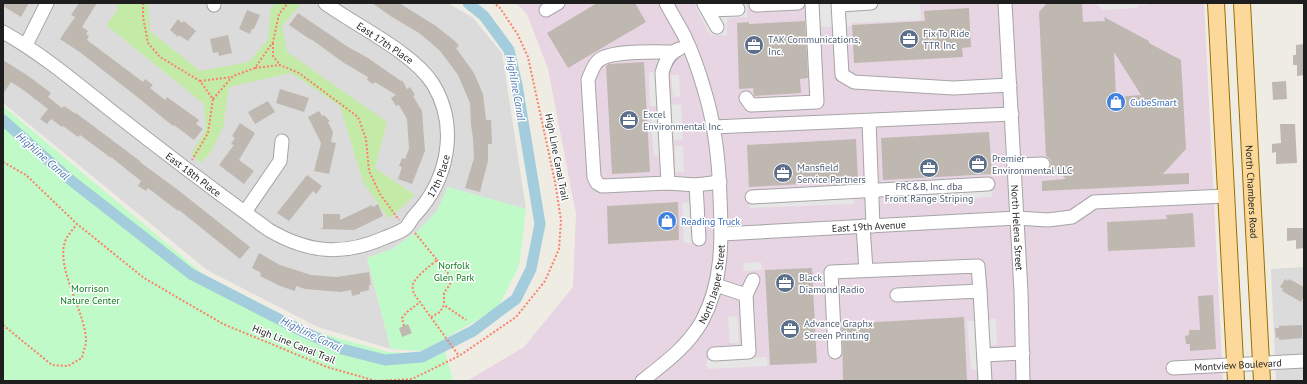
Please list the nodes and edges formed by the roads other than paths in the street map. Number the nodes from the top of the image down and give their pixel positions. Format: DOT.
graph roads {
  1 [pos="47,3"];
  2 [pos="325,3"];
  3 [pos="558,3"];
  4 [pos="666,3"];
  5 [pos="798,3"];
  6 [pos="812,3"];
  7 [pos="871,3"];
  8 [pos="1005,3"];
  9 [pos="1216,3"];
  10 [pos="1242,3"];
  11 [pos="838,4"];
  12 [pos="756,5"];
  13 [pos="706,7"];
  14 [pos="738,9"];
  15 [pos="546,10"];
  16 [pos="717,27"];
  17 [pos="3,32"];
  18 [pos="26,45"];
  19 [pos="688,46"];
  20 [pos="673,52"];
  21 [pos="1010,85"];
  22 [pos="746,98"];
  23 [pos="445,114"];
  24 [pos="1012,114"];
  25 [pos="869,121"];
  26 [pos="713,127"];
  27 [pos="282,142"];
  28 [pos="1043,164"];
  29 [pos="1014,165"];
  30 [pos="720,182"];
  31 [pos="668,183"];
  32 [pos="988,184"];
  33 [pos="696,185"];
  34 [pos="872,190"];
  35 [pos="1226,196"];
  36 [pos="752,197"];
  37 [pos="245,212"];
  38 [pos="1017,218"];
  39 [pos="868,226"];
  40 [pos="405,229"];
  41 [pos="722,234"];
  42 [pos="699,239"];
  43 [pos="866,270"];
  44 [pos="753,280"];
  45 [pos="716,285"];
  46 [pos="980,291"];
  47 [pos="746,295"];
  48 [pos="897,295"];
  49 [pos="835,352"];
  50 [pos="1023,353"];
  51 [pos="714,354"];
  52 [pos="984,355"];
  53 [pos="1304,361"];
  54 [pos="1261,363"];
  55 [pos="1235,364"];
  56 [pos="1173,368"];
  57 [pos="658,376"];
  58 [pos="642,381"];
  59 [pos="985,381"];
  60 [pos="1023,381"];
  61 [pos="1236,381"];
  62 [pos="1262,381"];
  1 -- 18 [label="street"];
  2 -- 23 [label="street, East 17th Place"];
  3 -- 15 [label="street"];
  4 -- 19 [label="street, North Jasper Street"];
  5 -- 12 [label="street"];
  6 -- 22 [label="street"];
  7 -- 11 [label="street"];
  8 -- 21 [label="street, North Helena Street"];
  9 -- 35 [label="main road"];
  10 -- 54 [label="main road, North Chambers Road"];
  11 -- 21 [label="street"];
  13 -- 14 [label="street"];
  13 -- 16 [label="street"];
  17 -- 18 [label="street, East 18th Place"];
  18 -- 37 [label="street, East 18th Place"];
  19 -- 20 [label="street"];
  19 -- 26 [label="street, North Jasper Street"];
  20 -- 31 [label="street"];
  20 -- 31 [label="street"];
  21 -- 24 [label="street, North Helena Street"];
  23 -- 40 [label="street, 17th Place"];
  24 -- 25 [label="street"];
  24 -- 29 [label="street, North Helena Street"];
  25 -- 26 [label="street"];
  25 -- 34 [label="street"];
  26 -- 30 [label="street, North Jasper Street"];
  27 -- 37 [label="street"];
  28 -- 29 [label="street"];
  29 -- 38 [label="street, North Helena Street"];
  30 -- 33 [label="street"];
  30 -- 41 [label="street, North Jasper Street"];
  31 -- 33 [label="street"];
  32 -- 34 [label="street"];
  33 -- 42 [label="street"];
  34 -- 36 [label="street"];
  34 -- 39 [label="street"];
  35 -- 38 [label="street, East 19th Avenue"];
  35 -- 55 [label="main road"];
  37 -- 40 [label="street, East 18th Place"];
  38 -- 39 [label="street, East 19th Avenue"];
  38 -- 50 [label="street, North Helena Street"];
  39 -- 41 [label="street, East 19th Avenue"];
  39 -- 43 [label="street"];
  41 -- 45 [label="street, North Jasper Street"];
  43 -- 46 [label="street"];
  43 -- 49 [label="street"];
  44 -- 47 [label="street"];
  45 -- 47 [label="street"];
  45 -- 57 [label="street, North Jasper Street"];
  46 -- 48 [label="street"];
  46 -- 52 [label="street"];
  47 -- 51 [label="street"];
  50 -- 52 [label="street"];
  50 -- 60 [label="street, North Helena Street"];
  52 -- 59 [label="street"];
  53 -- 54 [label="street, Montview Boulevard"];
  54 -- 55 [label="street, Montview Boulevard"];
  54 -- 62 [label="main road, North Chambers Road"];
  55 -- 56 [label="street, Montview Boulevard"];
  55 -- 61 [label="main road"];
  57 -- 58 [label="street, North Jasper Street"];
}
